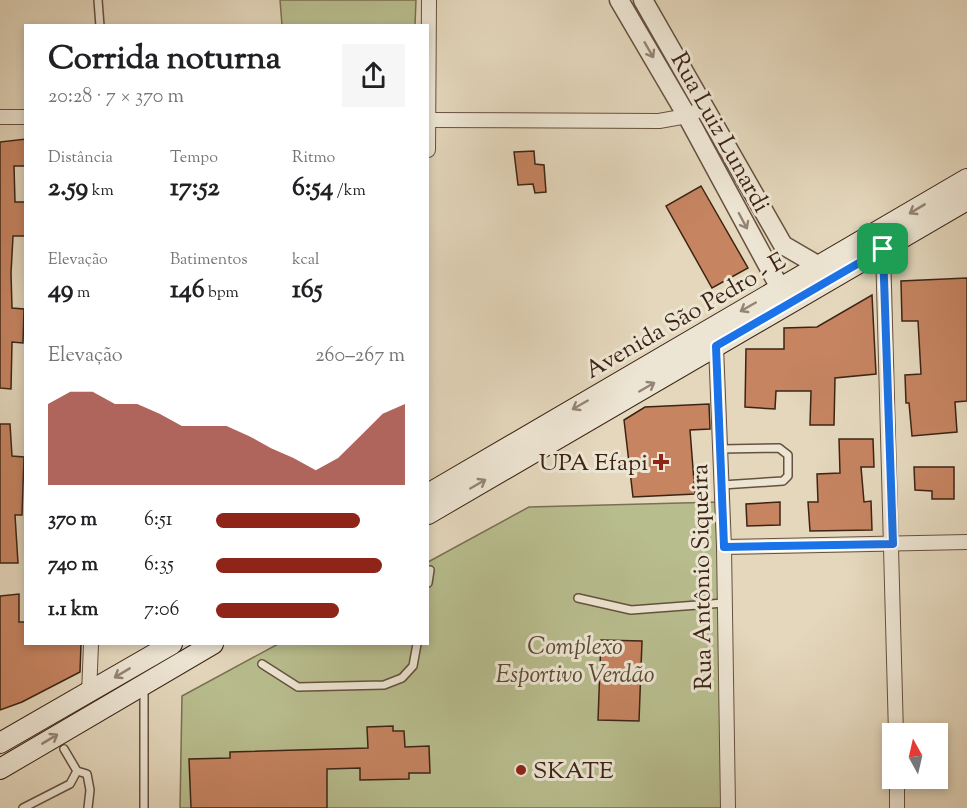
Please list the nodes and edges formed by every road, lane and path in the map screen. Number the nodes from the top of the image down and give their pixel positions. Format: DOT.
graph roads {
  1 [pos="98,0"];
  2 [pos="429,0"];
  3 [pos="619,0"];
  4 [pos="643,0"];
  5 [pos="100,24"];
  6 [pos="429,24"];
  7 [pos="705,107"];
  8 [pos="687,116"];
  9 [pos="0,117"];
  10 [pos="24,117"];
  11 [pos="429,120"];
  12 [pos="967,179"];
  13 [pos="967,200"];
  14 [pos="883,249"];
  15 [pos="819,266"];
  16 [pos="780,288"];
  17 [pos="716,346"];
  18 [pos="720,449"];
  19 [pos="722,485"];
  20 [pos="429,493"];
  21 [pos="429,513"];
  22 [pos="967,542"];
  23 [pos="893,544"];
  24 [pos="724,547"];
  25 [pos="430,570"];
  26 [pos="429,576"];
  27 [pos="578,598"];
  28 [pos="724,603"];
  29 [pos="91,645"];
  30 [pos="170,645"];
  31 [pos="211,645"];
  32 [pos="417,645"];
  33 [pos="262,664"];
  34 [pos="144,685"];
  35 [pos="89,694"];
  36 [pos="896,723"];
  37 [pos="0,743"];
  38 [pos="64,749"];
  39 [pos="0,769"];
  40 [pos="77,771"];
  41 [pos="897,789"];
  42 [pos="23,808"];
  43 [pos="88,808"];
  44 [pos="144,808"];
  45 [pos="728,808"];
  46 [pos="897,808"];
  1 -- 5 [label="lane"];
  2 -- 6 [label="street"];
  3 -- 8 [label="street, Rua Luiz Lunardi, one-way"];
  4 -- 7 [label="street, Rua Luiz Lunardi"];
  7 -- 8 [label="street"];
  7 -- 15 [label="street, Rua Luiz Lunardi"];
  8 -- 11 [label="street"];
  8 -- 16 [label="street, Rua Luiz Lunardi, one-way"];
  9 -- 10 [label="street"];
  12 -- 15 [label="main road, Avenida São Pedro - E, one-way"];
  13 -- 14 [label="main road, Avenida São Pedro - E"];
  14 -- 17 [label="main road, Avenida São Pedro - E"];
  14 -- 23 [label="street"];
  15 -- 16 [label="main road, Avenida São Pedro - E"];
  16 -- 20 [label="main road, Avenida São Pedro - E, one-way"];
  17 -- 18 [label="street, Rua Antônio Siqueira"];
  21 -- 17 [label="main road, Avenida São Pedro - E, one-way"];
  18 -- 19 [label="street, Rua Antônio Siqueira"];
  18 -- 19 [label="lane"];
  19 -- 24 [label="street, Rua Antônio Siqueira"];
  22 -- 23 [label="street"];
  23 -- 24 [label="street"];
  23 -- 36 [label="street"];
  24 -- 28 [label="street, Rua Antônio Siqueira"];
  25 -- 26 [label="lane"];
  27 -- 28 [label="lane"];
  28 -- 45 [label="street, Rua Antônio Siqueira"];
  29 -- 35 [label="street"];
  30 -- 35 [label="main road, one-way"];
  31 -- 34 [label="main road"];
  32 -- 33 [label="lane"];
  39 -- 34 [label="main road, one-way"];
  34 -- 44 [label="lane"];
  35 -- 37 [label="main road"];
  38 -- 40 [label="lane"];
  40 -- 42 [label="lane"];
  40 -- 43 [label="lane"];
  41 -- 46 [label="street"];
}
